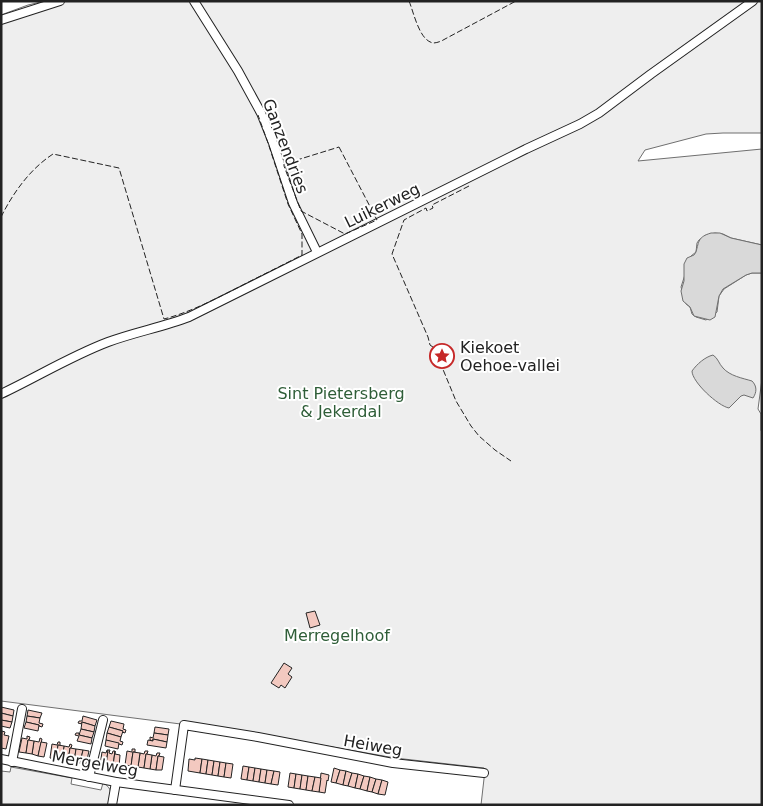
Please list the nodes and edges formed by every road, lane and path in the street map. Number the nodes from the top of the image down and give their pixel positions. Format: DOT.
graph roads {
  1 [pos="60,1"];
  2 [pos="194,1"];
  3 [pos="753,1"];
  4 [pos="1,20"];
  5 [pos="317,252"];
  6 [pos="1,394"];
  7 [pos="22,709"];
  8 [pos="103,720"];
  9 [pos="1,760"];
  10 [pos="12,762"];
  11 [pos="484,773"];
  12 [pos="89,777"];
  13 [pos="116,782"];
  14 [pos="175,790"];
  15 [pos="112,805"];
  16 [pos="289,805"];
  1 -- 4 [label="street"];
  2 -- 5 [label="street, Ganzendries"];
  3 -- 5 [label="street, Luikerweg"];
  5 -- 6 [label="street, Luikerweg"];
  7 -- 10 [label="street"];
  8 -- 12 [label="street"];
  9 -- 10 [label="street, Mergelweg"];
  10 -- 12 [label="street, Mergelweg"];
  11 -- 14 [label="street, Heiweg"];
  12 -- 13 [label="street, Mergelweg"];
  13 -- 14 [label="street, Mergelweg"];
  13 -- 15 [label="street"];
  14 -- 16 [label="street, Mergelweg"];
}
